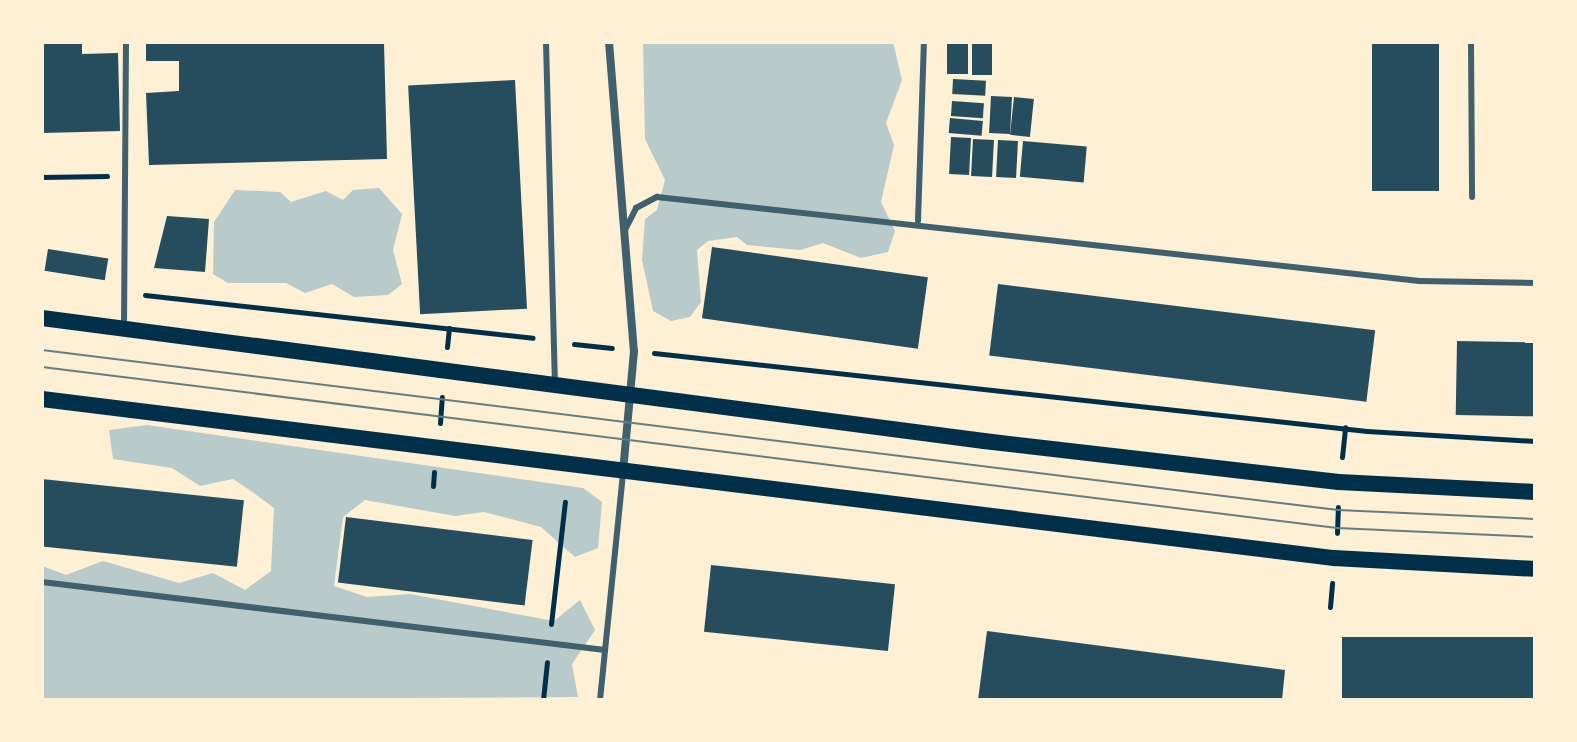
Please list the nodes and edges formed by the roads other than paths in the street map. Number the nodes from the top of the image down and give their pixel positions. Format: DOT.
graph roads {
  1 [pos="126,42"];
  2 [pos="546,42"];
  3 [pos="609,42"];
  4 [pos="924,42"];
  5 [pos="1471,42"];
  6 [pos="1472,197"];
  7 [pos="918,221"];
  8 [pos="624,232"];
  9 [pos="1535,283"];
  10 [pos="42,318"];
  11 [pos="124,329"];
  12 [pos="555,382"];
  13 [pos="632,392"];
  14 [pos="42,399"];
  15 [pos="623,473"];
  16 [pos="1535,492"];
  17 [pos="1535,569"];
  18 [pos="42,582"];
  19 [pos="605,650"];
  20 [pos="600,700"];
  1 -- 11 [label="lane"];
  2 -- 12 [label="lane"];
  3 -- 8 [label="street"];
  4 -- 7 [label="lane"];
  5 -- 6 [label="lane"];
  7 -- 8 [label="lane"];
  7 -- 9 [label="lane"];
  8 -- 13 [label="street"];
  10 -- 11 [label="main road"];
  11 -- 12 [label="main road"];
  12 -- 13 [label="main road"];
  13 -- 15 [label="street"];
  13 -- 16 [label="main road"];
  14 -- 15 [label="main road"];
  15 -- 17 [label="main road"];
  15 -- 19 [label="lane"];
  18 -- 19 [label="lane"];
  19 -- 20 [label="lane"];
}
